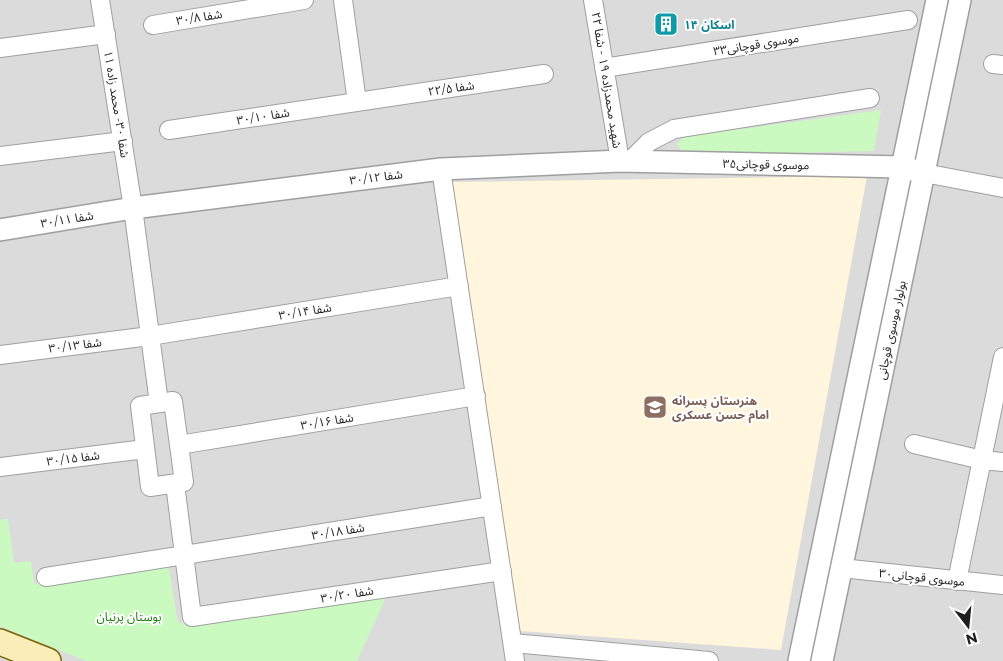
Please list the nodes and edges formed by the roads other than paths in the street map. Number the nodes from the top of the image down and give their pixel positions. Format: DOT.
graph roads {
  1 [pos="100,0"];
  2 [pos="304,0"];
  3 [pos="343,0"];
  4 [pos="594,0"];
  5 [pos="937,0"];
  6 [pos="960,0"];
  7 [pos="908,20"];
  8 [pos="153,25"];
  9 [pos="106,34"];
  10 [pos="0,48"];
  11 [pos="604,68"];
  12 [pos="544,74"];
  13 [pos="870,98"];
  14 [pos="357,102"];
  15 [pos="169,130"];
  16 [pos="123,141"];
  17 [pos="0,156"];
  18 [pos="625,161"];
  19 [pos="902,167"];
  20 [pos="441,169"];
  21 [pos="924,173"];
  22 [pos="1003,188"];
  23 [pos="133,208"];
  24 [pos="0,230"];
  25 [pos="459,286"];
  26 [pos="150,336"];
  27 [pos="0,354"];
  28 [pos="1003,357"];
  29 [pos="476,396"];
  30 [pos="159,403"];
  31 [pos="914,444"];
  32 [pos="179,445"];
  33 [pos="145,449"];
  34 [pos="982,460"];
  35 [pos="1003,462"];
  36 [pos="0,467"];
  37 [pos="175,484"];
  38 [pos="492,506"];
  39 [pos="184,555"];
  40 [pos="841,568"];
  41 [pos="502,571"];
  42 [pos="46,577"];
  43 [pos="957,581"];
  44 [pos="1003,585"];
  45 [pos="0,642"];
  46 [pos="513,643"];
  47 [pos="48,661"];
  48 [pos="515,661"];
  49 [pos="710,661"];
  50 [pos="799,661"];
  51 [pos="822,661"];
  1 -- 9 [label="street, شفا ۳۰- محمد زاده ۱۱"];
  2 -- 8 [label="street, شفا ۳۰/۸"];
  3 -- 14 [label="street"];
  4 -- 11 [label="street, شهید محمدزاده ۱۹ - شفا ۲۲"];
  5 -- 19 [label="street, بولوار موسوی قوچانی"];
  6 -- 21 [label="street, بولوار موسوی قوچانی"];
  7 -- 11 [label="street, موسوی قوچانی۳۳"];
  9 -- 10 [label="street"];
  9 -- 16 [label="street, شفا ۳۰- محمد زاده ۱۱"];
  11 -- 18 [label="street, شهید محمدزاده ۱۹ - شفا ۲۲"];
  12 -- 14 [label="street, شفا ۲۲/۵"];
  13 -- 18 [label="street"];
  14 -- 15 [label="street, شفا ۳۰/۱۰"];
  16 -- 17 [label="street"];
  16 -- 23 [label="street, شفا ۳۰- محمد زاده ۱۱"];
  18 -- 19 [label="street, موسوی قوچانی۳۵"];
  18 -- 20 [label="street, شفا ۳۰/۱۲"];
  19 -- 21 [label="street, موسوی قوچانی۳۵"];
  19 -- 50 [label="street, بولوار موسوی قوچانی"];
  20 -- 23 [label="street, شفا ۳۰/۱۲"];
  20 -- 25 [label="street"];
  21 -- 22 [label="street"];
  21 -- 40 [label="street, بولوار موسوی قوچانی"];
  23 -- 24 [label="street, شفا ۳۰/۱۱"];
  23 -- 26 [label="street, شفا ۳۰- محمد زاده ۱۱"];
  25 -- 26 [label="street, شفا ۳۰/۱۴"];
  25 -- 29 [label="street"];
  26 -- 27 [label="street, شفا ۳۰/۱۳"];
  26 -- 30 [label="street, شفا ۳۰- محمد زاده ۱۱"];
  28 -- 34 [label="street"];
  29 -- 32 [label="street, شفا ۳۰/۱۶"];
  29 -- 38 [label="street"];
  30 -- 32 [label="street"];
  30 -- 33 [label="street"];
  31 -- 34 [label="street"];
  32 -- 37 [label="street"];
  33 -- 36 [label="street, شفا ۳۰/۱۵"];
  33 -- 37 [label="street"];
  34 -- 35 [label="street"];
  34 -- 43 [label="street"];
  37 -- 39 [label="street"];
  38 -- 39 [label="street, شفا ۳۰/۱۸"];
  38 -- 41 [label="street"];
  39 -- 41 [label="street, شفا ۳۰/۲۰"];
  39 -- 42 [label="street, شفا ۳۰/۱۸"];
  40 -- 43 [label="street, موسوی قوچانی۳۰"];
  40 -- 51 [label="street, بولوار موسوی قوچانی"];
  41 -- 46 [label="street"];
  43 -- 44 [label="street, موسوی قوچانی۳۰"];
  45 -- 47 [label="main road"];
  46 -- 48 [label="street"];
  46 -- 49 [label="street"];
}
